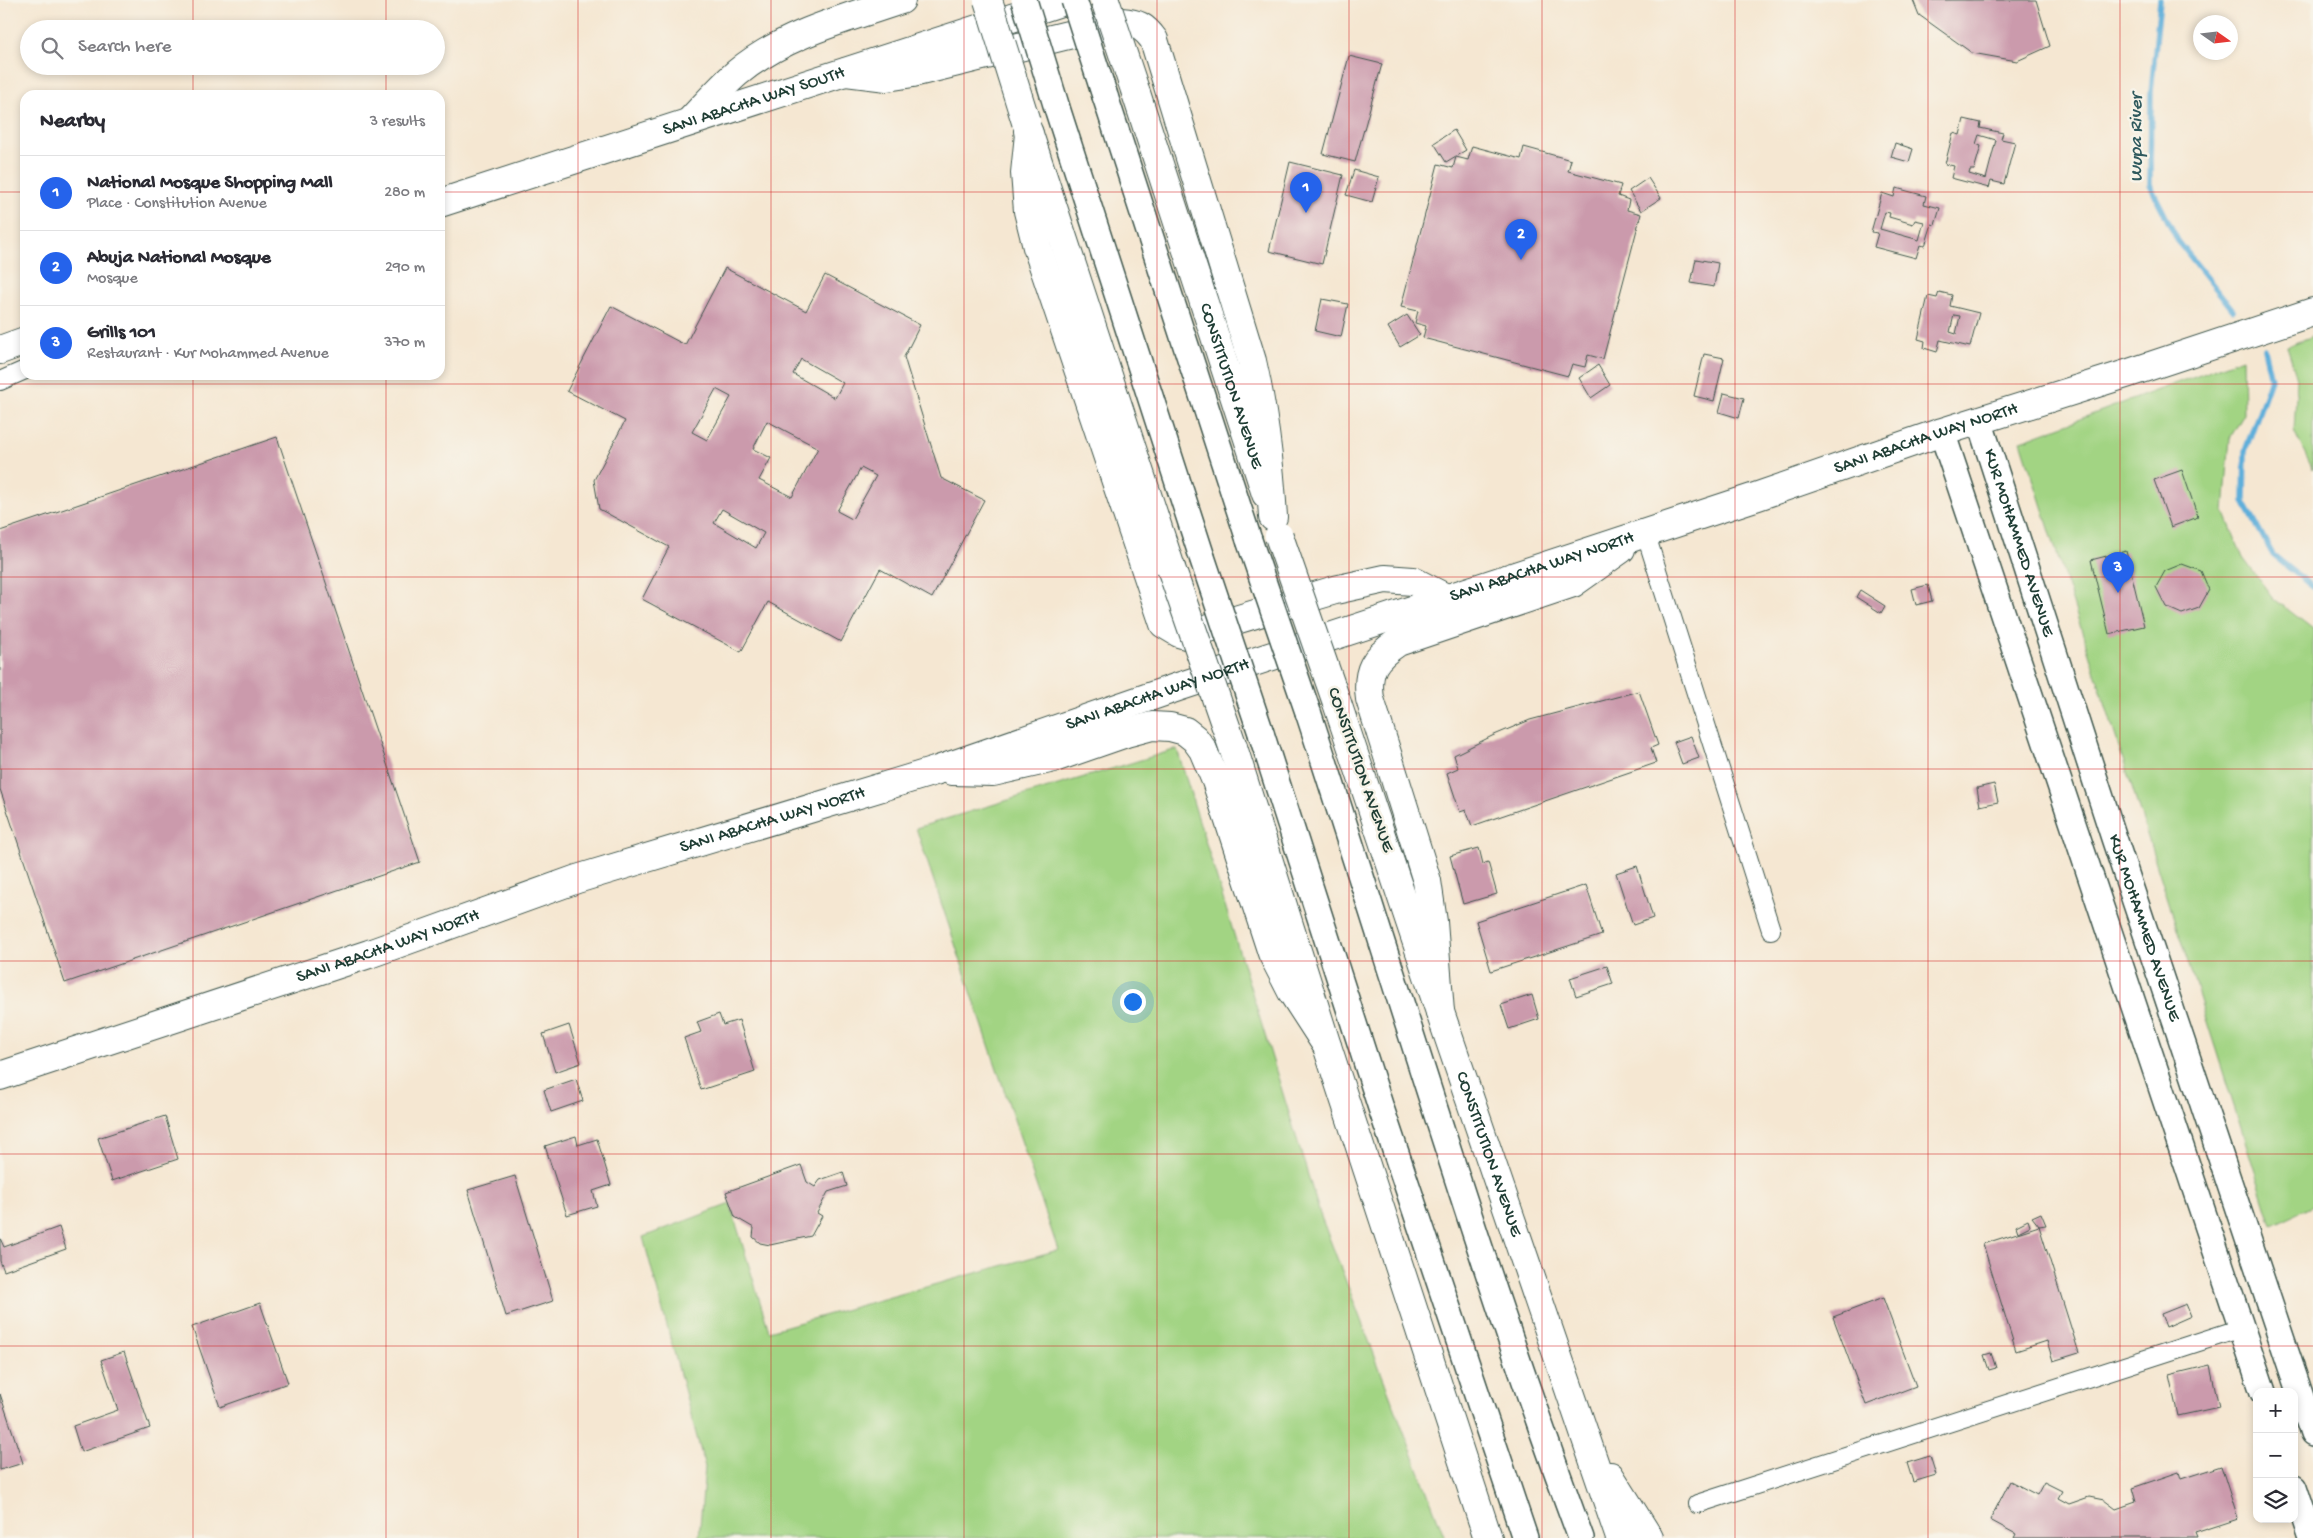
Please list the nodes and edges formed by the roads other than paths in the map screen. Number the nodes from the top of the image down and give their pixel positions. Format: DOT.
graph roads {
  1 [pos="901,0"];
  2 [pos="988,0"];
  3 [pos="1024,0"];
  4 [pos="1067,0"];
  5 [pos="1074,0"];
  6 [pos="1106,0"];
  7 [pos="846,72"];
  8 [pos="687,124"];
  9 [pos="1027,128"];
  10 [pos="445,200"];
  11 [pos="2313,312"];
  12 [pos="20,343"];
  13 [pos="0,350"];
  14 [pos="20,372"];
  15 [pos="0,381"];
  16 [pos="1979,420"];
  17 [pos="1942,432"];
  18 [pos="1276,526"];
  19 [pos="1645,532"];
  20 [pos="1446,598"];
  21 [pos="935,770"];
  22 [pos="1771,930"];
  23 [pos="1440,1012"];
  24 [pos="1327,1046"];
  25 [pos="0,1076"];
  26 [pos="2242,1328"];
  27 [pos="2262,1388"];
  28 [pos="2313,1433"];
  29 [pos="1585,1436"];
  30 [pos="2298,1499"];
  31 [pos="1697,1504"];
  32 [pos="1478,1509"];
  33 [pos="1481,1538"];
  34 [pos="1488,1538"];
  35 [pos="1524,1538"];
  36 [pos="1581,1538"];
  37 [pos="1620,1538"];
  38 [pos="1649,1538"];
  39 [pos="2311,1538"];
  1 -- 8 [label="main road"];
  2 -- 9 [label="main road, bridge"];
  3 -- 35 [label="main road, bridge"];
  4 -- 7 [label="main road, SANI ABACHA WAY SOUTH"];
  5 -- 36 [label="main road, CONSTITUTION AVENUE, bridge"];
  6 -- 18 [label="main road, CONSTITUTION AVENUE, bridge"];
  7 -- 8 [label="main road, SANI ABACHA WAY SOUTH"];
  7 -- 18 [label="main road"];
  8 -- 10 [label="main road, SANI ABACHA WAY SOUTH"];
  9 -- 20 [label="main road"];
  9 -- 24 [label="main road, bridge"];
  11 -- 16 [label="main road, SANI ABACHA WAY NORTH"];
  12 -- 13 [label="main road"];
  14 -- 15 [label="street"];
  16 -- 17 [label="main road, SANI ABACHA WAY NORTH"];
  16 -- 28 [label="main road, KUR MOHAMMED AVENUE"];
  17 -- 19 [label="main road, SANI ABACHA WAY NORTH"];
  17 -- 26 [label="main road, KUR MOHAMMED AVENUE"];
  18 -- 23 [label="main road, CONSTITUTION AVENUE, bridge"];
  19 -- 20 [label="main road, SANI ABACHA WAY NORTH"];
  19 -- 22 [label="street"];
  19 -- 23 [label="main road"];
  20 -- 21 [label="main road, SANI ABACHA WAY NORTH"];
  21 -- 24 [label="main road"];
  21 -- 25 [label="main road, SANI ABACHA WAY NORTH"];
  23 -- 29 [label="main road, CONSTITUTION AVENUE"];
  24 -- 32 [label="main road"];
  26 -- 27 [label="main road, KUR MOHAMMED AVENUE"];
  26 -- 31 [label="street"];
  29 -- 37 [label="main road, CONSTITUTION AVENUE"];
  29 -- 38 [label="main road"];
  30 -- 39 [label="main road"];
  32 -- 33 [label="main road"];
  32 -- 34 [label="main road"];
}
